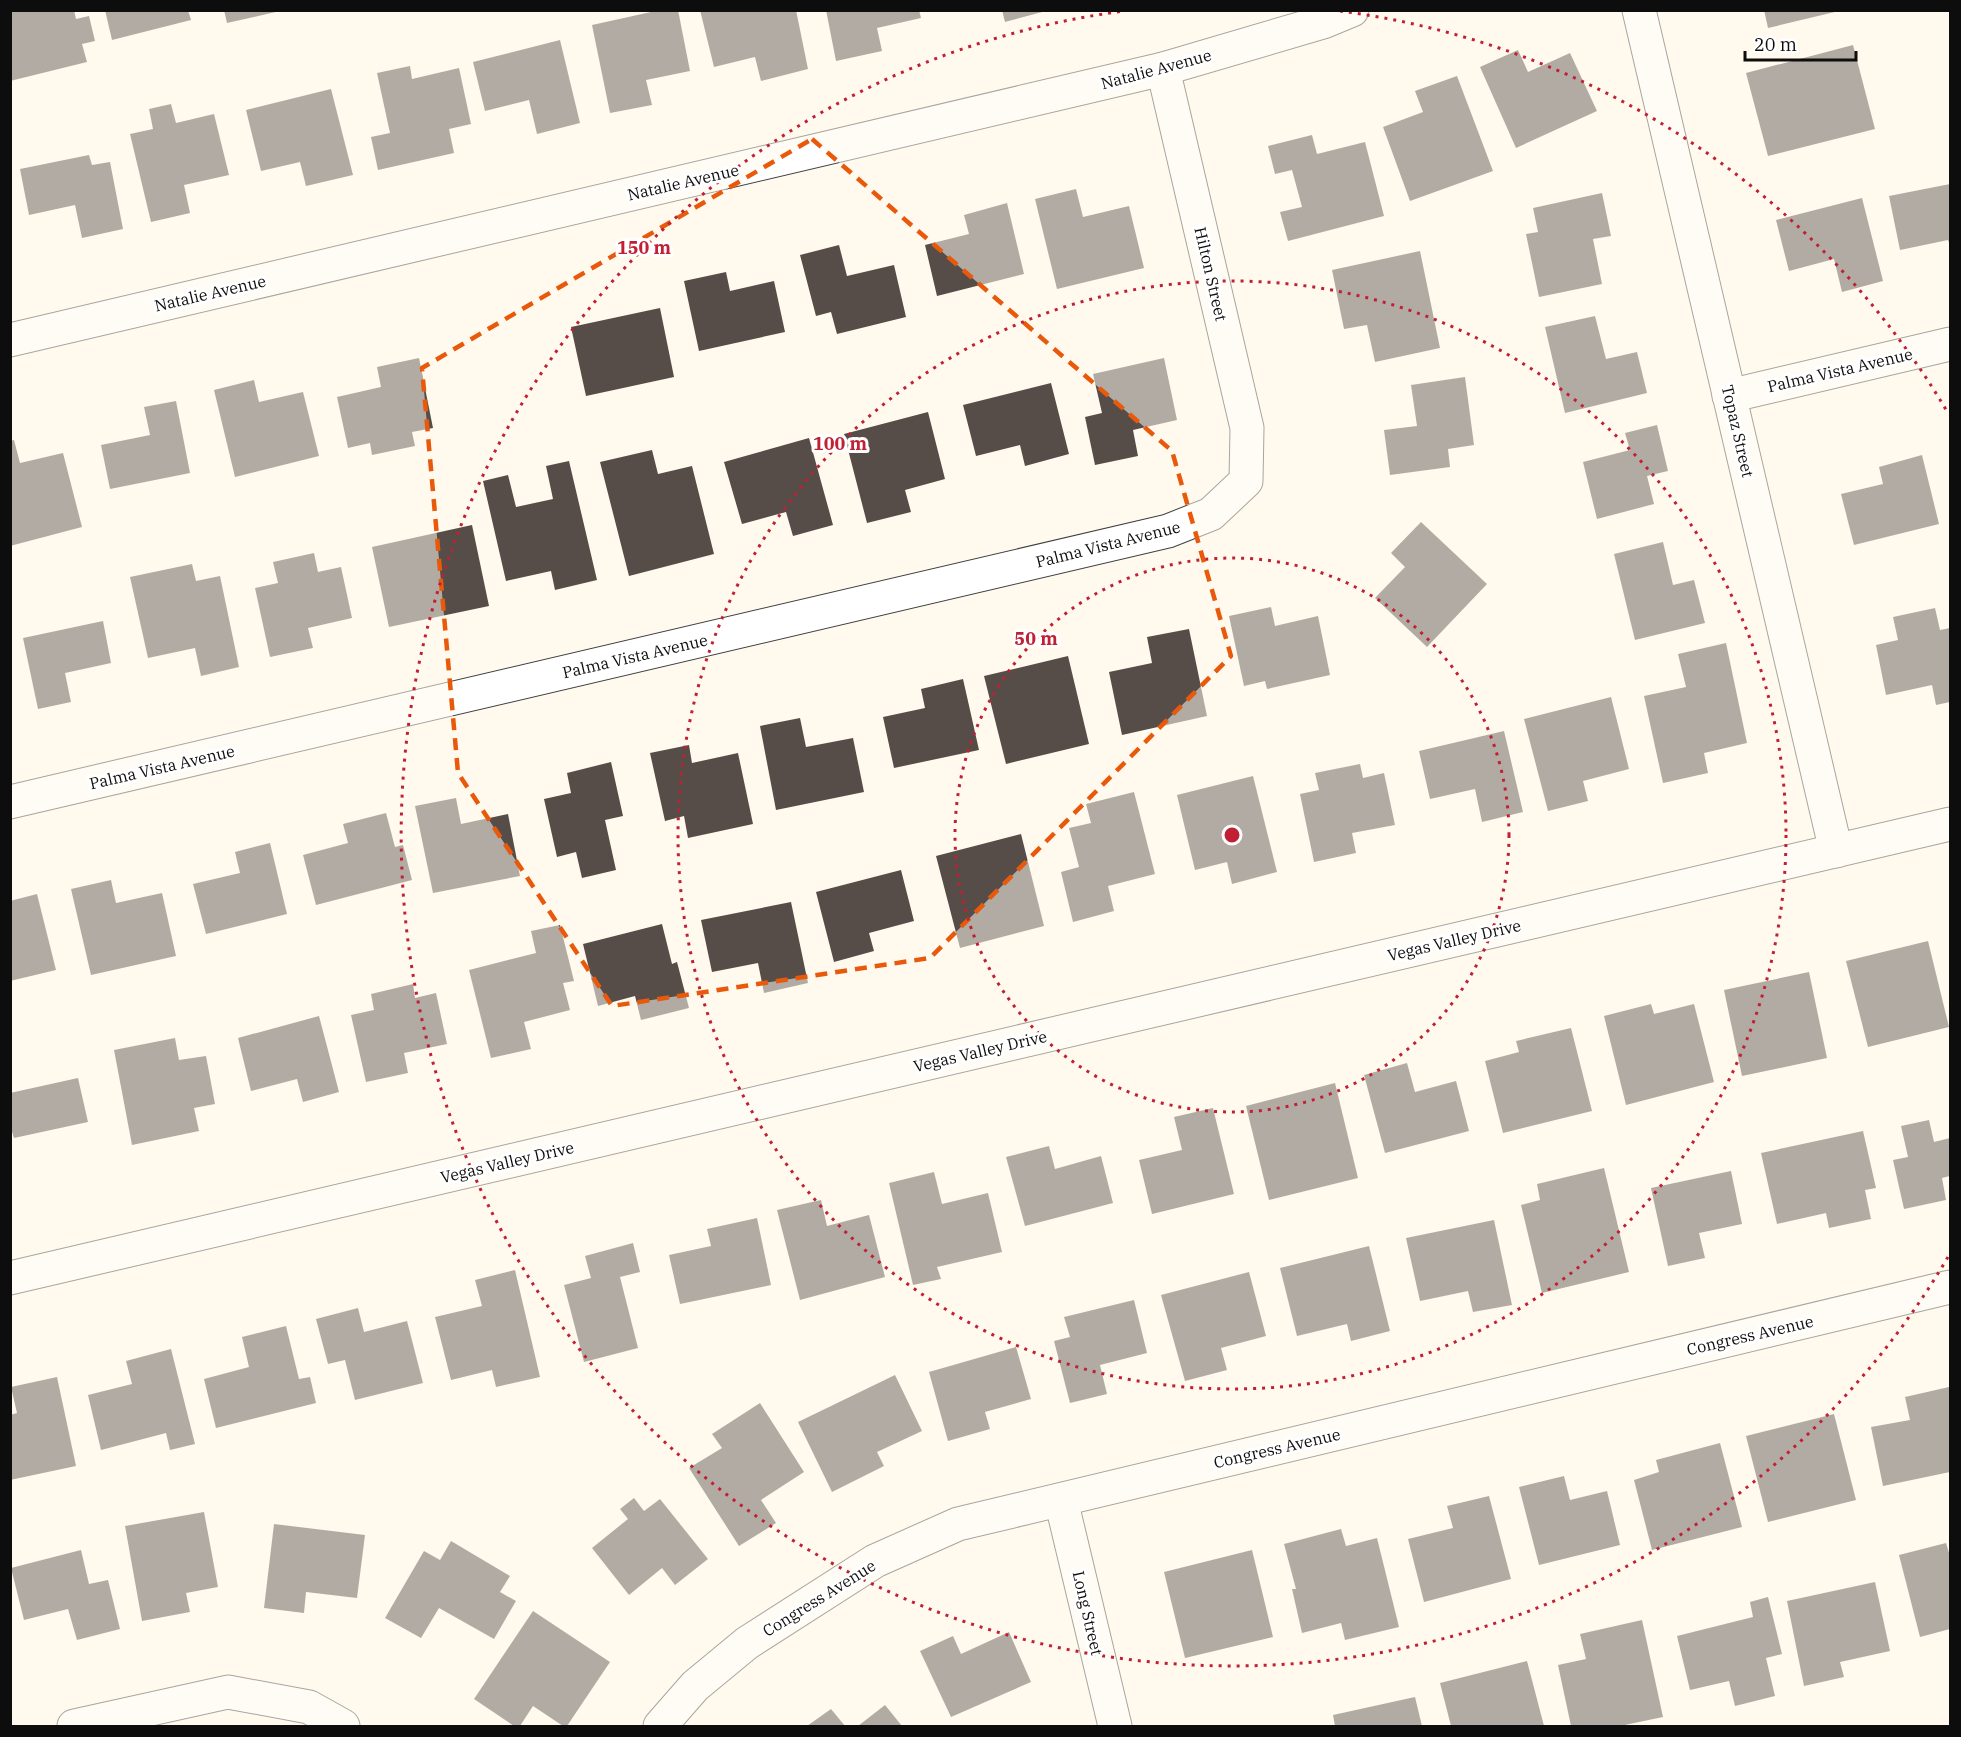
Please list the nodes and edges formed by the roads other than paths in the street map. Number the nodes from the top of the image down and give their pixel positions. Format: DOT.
graph roads {
  1 [pos="1352,10"];
  2 [pos="1639,10"];
  3 [pos="1163,69"];
  4 [pos="10,340"];
  5 [pos="1950,344"];
  6 [pos="1729,396"];
  7 [pos="1246,481"];
  8 [pos="10,802"];
  9 [pos="1950,824"];
  10 [pos="1836,851"];
  11 [pos="10,1278"];
  12 [pos="1950,1287"];
  13 [pos="1060,1500"];
  14 [pos="74,1726"];
  15 [pos="343,1726"];
  16 [pos="660,1726"];
  17 [pos="1115,1726"];
  1 -- 3 [label="street, Natalie Avenue"];
  2 -- 6 [label="street, Topaz Street"];
  3 -- 4 [label="street, Natalie Avenue"];
  3 -- 7 [label="street, Hilton Street"];
  5 -- 6 [label="street, Palma Vista Avenue"];
  6 -- 10 [label="street, Topaz Street"];
  7 -- 8 [label="street, Palma Vista Avenue"];
  9 -- 10 [label="street, Vegas Valley Drive"];
  10 -- 11 [label="street, Vegas Valley Drive"];
  12 -- 13 [label="street, Congress Avenue"];
  13 -- 16 [label="street, Congress Avenue"];
  13 -- 17 [label="street, Long Street"];
  14 -- 15 [label="street"];
}
